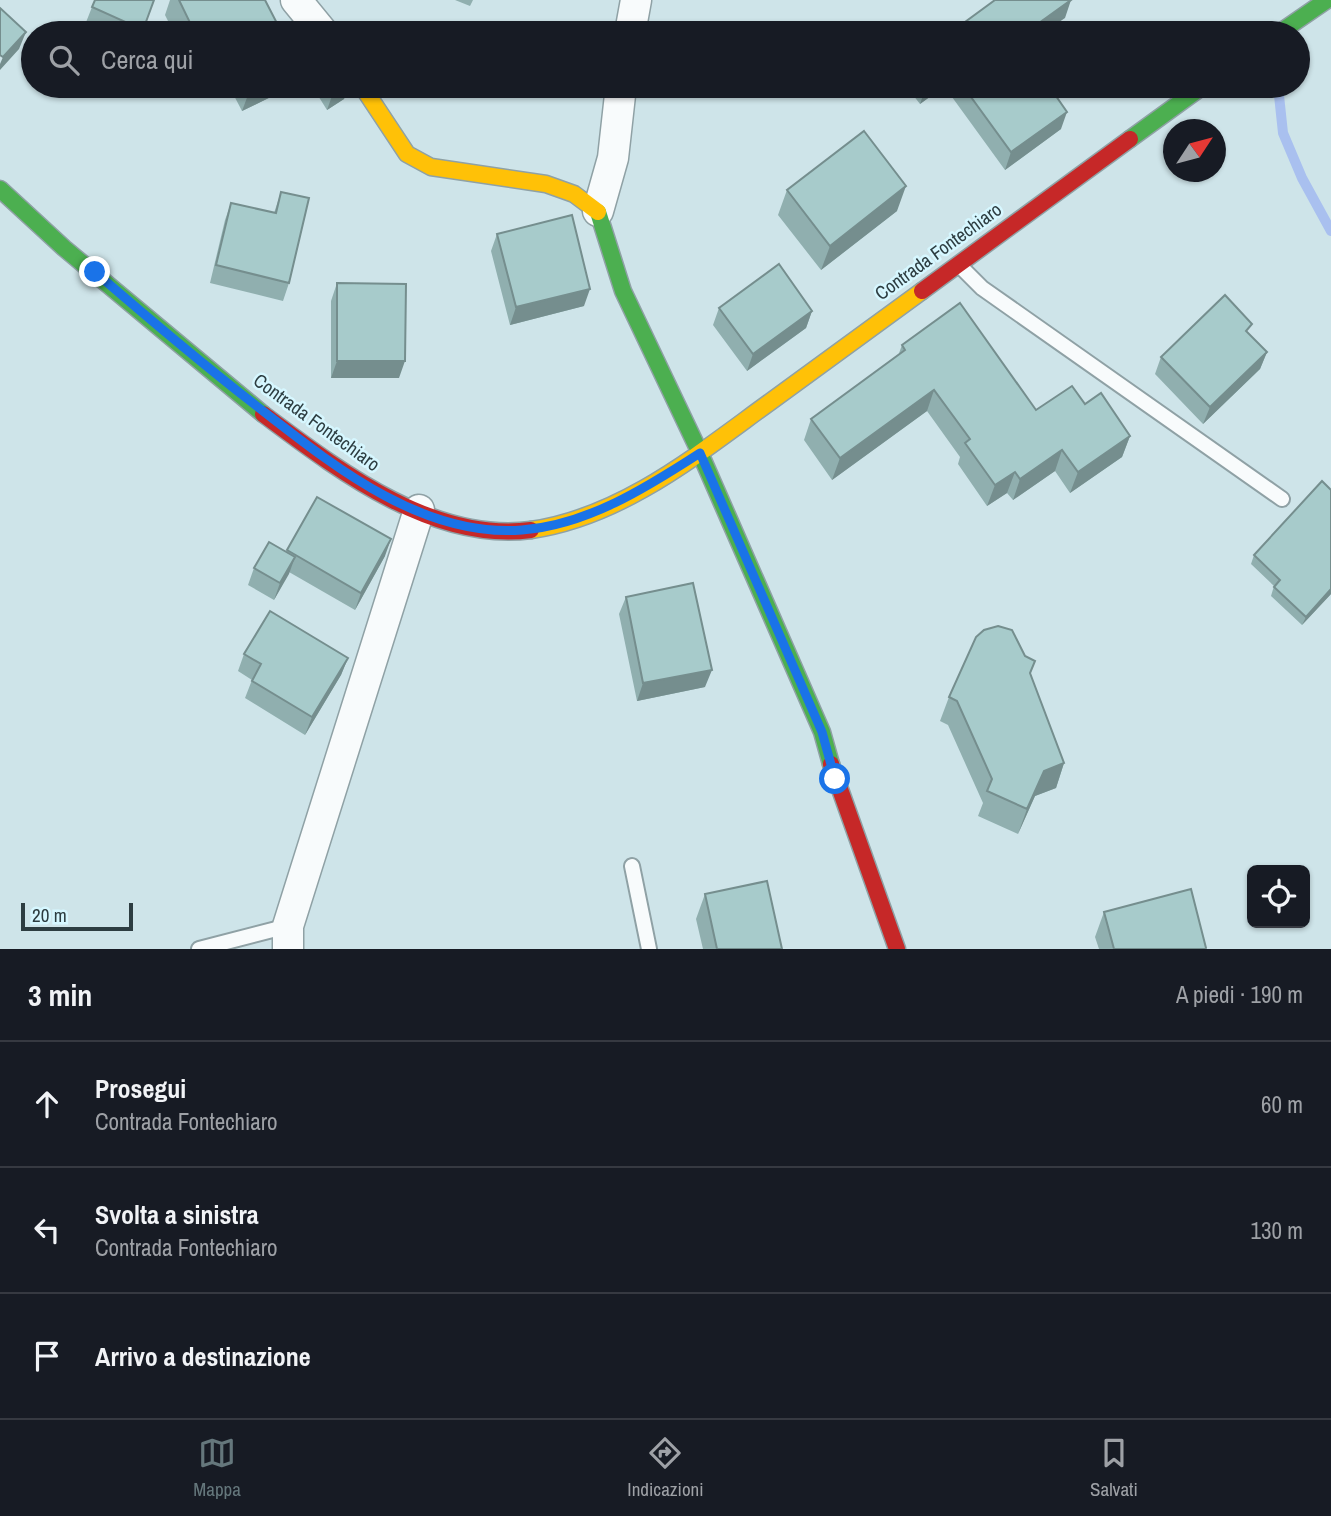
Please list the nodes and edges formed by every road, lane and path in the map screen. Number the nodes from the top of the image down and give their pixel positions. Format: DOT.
graph roads {
  1 [pos="296,0"];
  2 [pos="636,0"];
  3 [pos="1327,0"];
  4 [pos="313,21"];
  5 [pos="632,21"];
  6 [pos="1296,21"];
  7 [pos="370,98"];
  8 [pos="620,98"];
  9 [pos="1186,98"];
  10 [pos="0,189"];
  11 [pos="598,211"];
  12 [pos="957,263"];
  13 [pos="700,453"];
  14 [pos="1283,499"];
  15 [pos="419,510"];
  16 [pos="632,866"];
  17 [pos="288,937"];
  18 [pos="200,949"];
  19 [pos="649,949"];
  20 [pos="897,949"];
  1 -- 4 [label="street"];
  2 -- 5 [label="street"];
  3 -- 6 [label="main road"];
  7 -- 11 [label="main road"];
  8 -- 11 [label="street"];
  9 -- 12 [label="main road, Contrada Fontechiaro"];
  10 -- 15 [label="main road, Contrada Fontechiaro"];
  11 -- 13 [label="main road"];
  12 -- 13 [label="main road, Contrada Fontechiaro"];
  12 -- 14 [label="lane"];
  13 -- 15 [label="main road, Contrada Fontechiaro"];
  13 -- 20 [label="main road"];
  15 -- 17 [label="street"];
  16 -- 19 [label="lane"];
  17 -- 18 [label="lane"];
}
